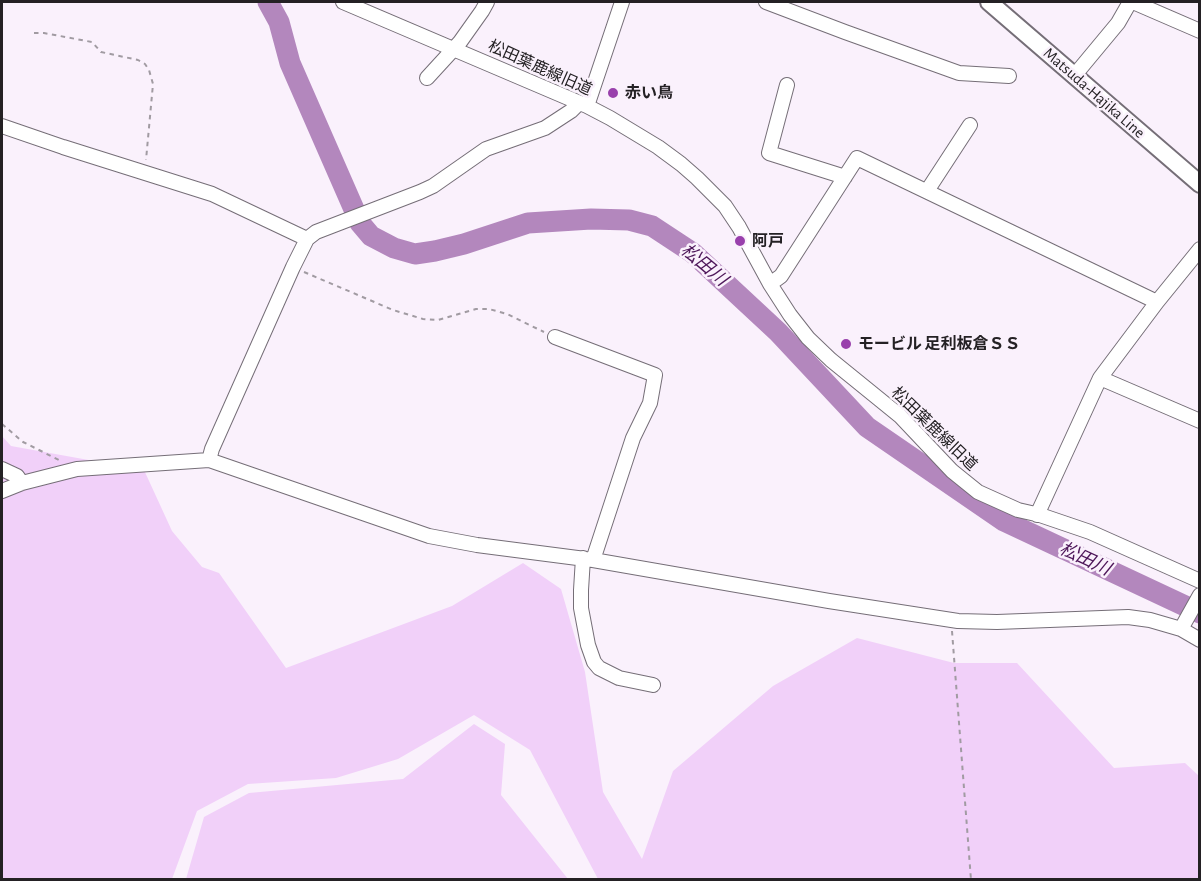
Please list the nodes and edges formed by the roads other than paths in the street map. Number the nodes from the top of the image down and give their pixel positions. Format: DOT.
graph roads {
  1 [pos="343,2"];
  2 [pos="487,2"];
  3 [pos="622,2"];
  4 [pos="766,2"];
  5 [pos="989,2"];
  6 [pos="1132,2"];
  7 [pos="1200,31"];
  8 [pos="454,49"];
  9 [pos="1009,76"];
  10 [pos="1074,76"];
  11 [pos="427,78"];
  12 [pos="788,85"];
  13 [pos="583,105"];
  14 [pos="970,125"];
  15 [pos="2,126"];
  16 [pos="845,177"];
  17 [pos="1200,184"];
  18 [pos="927,191"];
  19 [pos="307,239"];
  20 [pos="1200,249"];
  21 [pos="770,284"];
  22 [pos="1158,302"];
  23 [pos="555,337"];
  24 [pos="1100,378"];
  25 [pos="1200,421"];
  26 [pos="209,459"];
  27 [pos="2,469"];
  28 [pos="22,483"];
  29 [pos="2,491"];
  30 [pos="1037,514"];
  31 [pos="588,559"];
  32 [pos="1200,581"];
  33 [pos="1200,595"];
  34 [pos="1183,626"];
  35 [pos="1200,640"];
  36 [pos="653,685"];
  1 -- 8 [label="street, 松田葉鹿線旧道"];
  2 -- 8 [label="street"];
  3 -- 13 [label="street"];
  4 -- 9 [label="street"];
  5 -- 10 [label="main road, Matsuda-Hajika Line"];
  6 -- 7 [label="street"];
  6 -- 10 [label="street"];
  8 -- 11 [label="street"];
  8 -- 13 [label="street, 松田葉鹿線旧道"];
  10 -- 17 [label="main road, Matsuda-Hajika Line"];
  12 -- 16 [label="street"];
  13 -- 19 [label="street"];
  13 -- 21 [label="street, 松田葉鹿線旧道"];
  14 -- 18 [label="street"];
  15 -- 19 [label="street"];
  16 -- 18 [label="street"];
  16 -- 21 [label="street"];
  18 -- 22 [label="street"];
  19 -- 26 [label="street"];
  20 -- 22 [label="street"];
  21 -- 30 [label="street, 松田葉鹿線旧道"];
  22 -- 24 [label="street"];
  23 -- 31 [label="street"];
  24 -- 25 [label="street"];
  24 -- 30 [label="street"];
  26 -- 28 [label="street"];
  26 -- 31 [label="street"];
  27 -- 28 [label="street"];
  28 -- 29 [label="street"];
  30 -- 32 [label="street, 松田葉鹿線旧道"];
  31 -- 34 [label="street"];
  31 -- 36 [label="street"];
  33 -- 34 [label="street"];
  34 -- 35 [label="street"];
}
